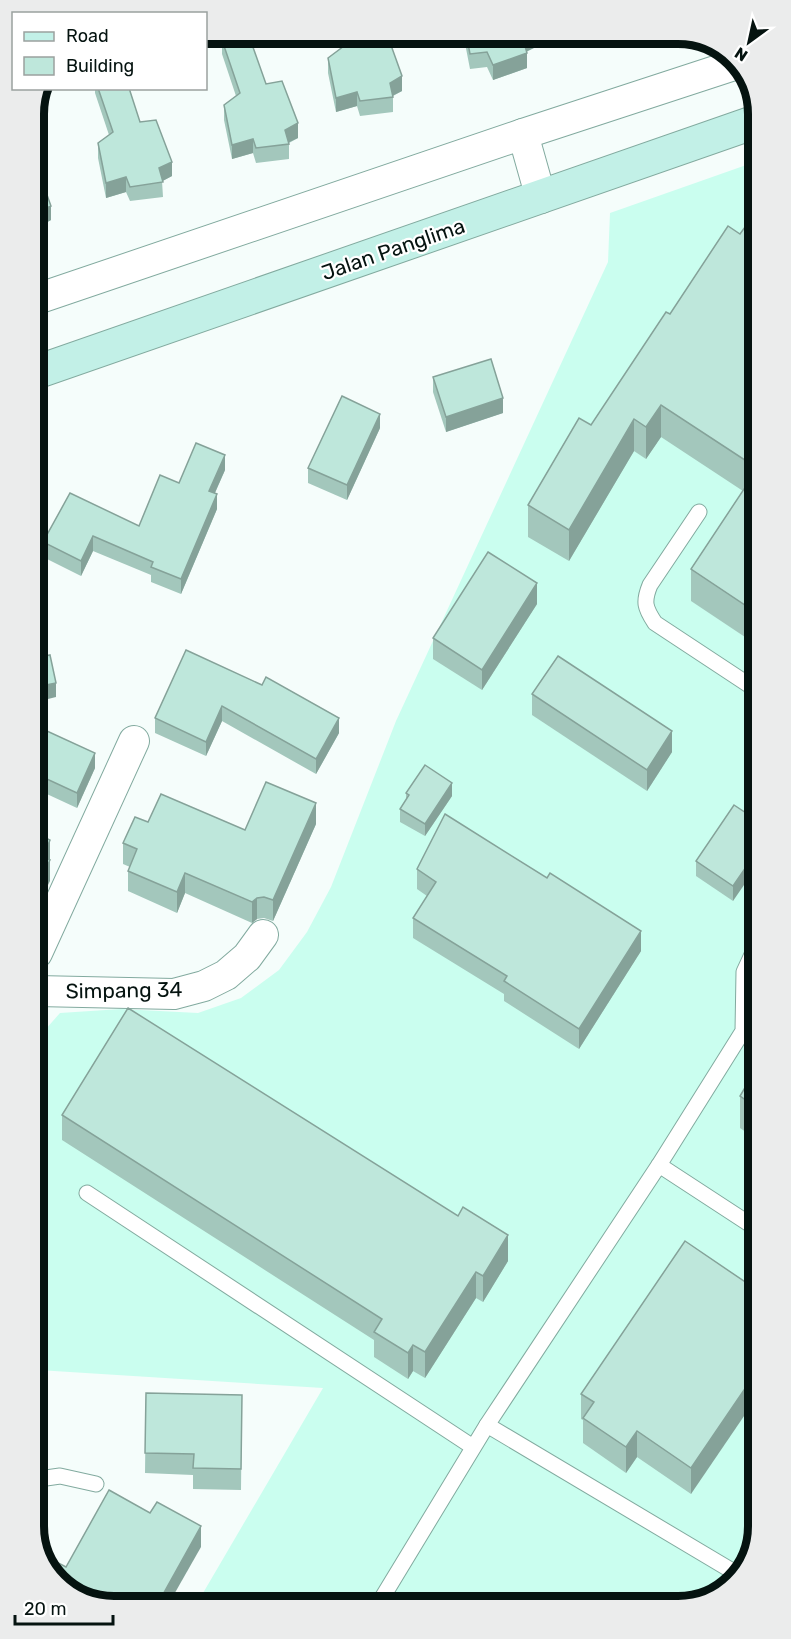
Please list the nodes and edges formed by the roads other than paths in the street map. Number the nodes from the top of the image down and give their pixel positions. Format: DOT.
graph roads {
  1 [pos="719,70"];
  2 [pos="748,124"];
  3 [pos="522,134"];
  4 [pos="541,198"];
  5 [pos="44,297"];
  6 [pos="44,370"];
  7 [pos="699,512"];
  8 [pos="748,685"];
  9 [pos="134,741"];
  10 [pos="263,935"];
  11 [pos="44,937"];
  12 [pos="748,963"];
  13 [pos="44,991"];
  14 [pos="659,1165"];
  15 [pos="87,1193"];
  16 [pos="748,1223"];
  17 [pos="487,1425"];
  18 [pos="473,1447"];
  19 [pos="44,1478"];
  20 [pos="96,1484"];
  21 [pos="731,1570"];
  22 [pos="384,1595"];
  1 -- 3 [label="street"];
  2 -- 4 [label="main road, Jalan Panglima"];
  3 -- 4 [label="street"];
  3 -- 5 [label="street"];
  4 -- 6 [label="main road, Jalan Panglima"];
  7 -- 8 [label="lane"];
  9 -- 11 [label="street"];
  10 -- 13 [label="street, Simpang 34"];
  12 -- 14 [label="lane"];
  14 -- 16 [label="lane"];
  14 -- 17 [label="lane"];
  15 -- 18 [label="lane"];
  17 -- 18 [label="lane"];
  17 -- 21 [label="lane"];
  18 -- 22 [label="lane"];
  19 -- 20 [label="lane"];
}
